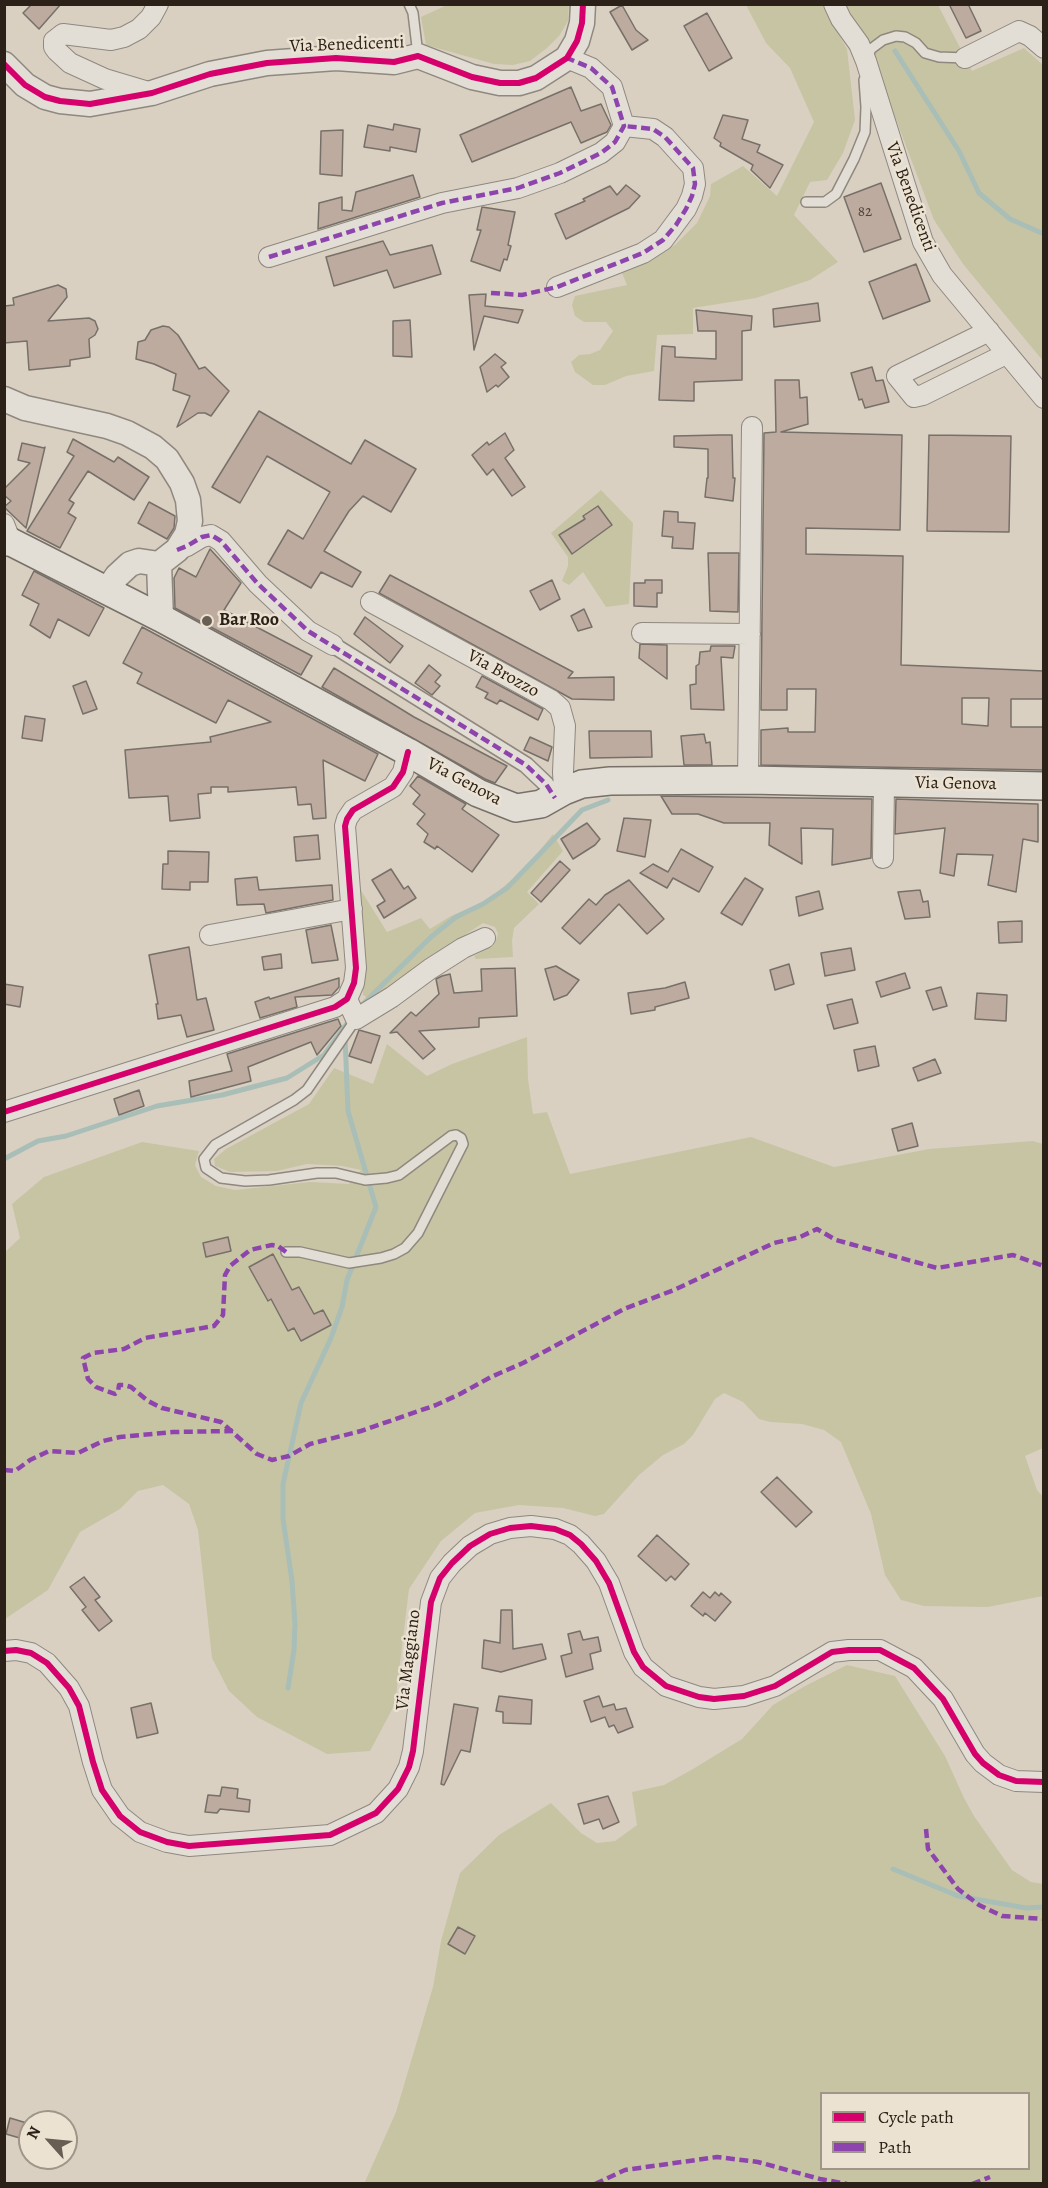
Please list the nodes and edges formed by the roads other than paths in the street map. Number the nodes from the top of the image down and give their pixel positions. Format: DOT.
graph roads {
  1 [pos="158,4"];
  2 [pos="409,4"];
  3 [pos="583,4"];
  4 [pos="834,4"];
  5 [pos="1044,48"];
  6 [pos="418,56"];
  7 [pos="567,58"];
  8 [pos="965,58"];
  9 [pos="866,61"];
  10 [pos="4,64"];
  11 [pos="152,93"];
  12 [pos="624,126"];
  13 [pos="806,202"];
  14 [pos="269,257"];
  15 [pos="557,288"];
  16 [pos="989,331"];
  17 [pos="1006,354"];
  18 [pos="1044,398"];
  19 [pos="4,399"];
  20 [pos="752,427"];
  21 [pos="7,536"];
  22 [pos="168,557"];
  23 [pos="107,590"];
  24 [pos="371,602"];
  25 [pos="161,618"];
  26 [pos="642,633"];
  27 [pos="750,634"];
  28 [pos="333,645"];
  29 [pos="408,752"];
  30 [pos="748,780"];
  31 [pos="884,783"];
  32 [pos="1044,786"];
  33 [pos="560,794"];
  34 [pos="883,858"];
  35 [pos="352,909"];
  36 [pos="210,935"];
  37 [pos="486,938"];
  38 [pos="353,1011"];
  39 [pos="4,1112"];
  40 [pos="286,1252"];
  41 [pos="4,1651"];
  42 [pos="1044,1782"];
  1 -- 11 [label="street"];
  2 -- 6 [label="lane"];
  3 -- 7 [label="street"];
  4 -- 9 [label="street, Via Benedicenti"];
  5 -- 8 [label="street"];
  6 -- 7 [label="street, Via Benedicenti"];
  6 -- 11 [label="street, Via Benedicenti"];
  7 -- 12 [label="street"];
  8 -- 9 [label="lane"];
  9 -- 13 [label="lane"];
  9 -- 16 [label="street, Via Benedicenti"];
  10 -- 11 [label="street, Via Benedicenti"];
  12 -- 14 [label="street"];
  12 -- 15 [label="street"];
  16 -- 17 [label="street, Via Benedicenti"];
  16 -- 17 [label="street"];
  17 -- 18 [label="street, Via Benedicenti"];
  19 -- 22 [label="street"];
  20 -- 27 [label="street"];
  21 -- 23 [label="main road, Via Genova"];
  22 -- 23 [label="street"];
  22 -- 25 [label="street"];
  22 -- 28 [label="street"];
  23 -- 25 [label="main road, Via Genova"];
  24 -- 33 [label="street, Via Brozzo"];
  25 -- 29 [label="main road, Via Genova"];
  26 -- 27 [label="street"];
  27 -- 30 [label="street"];
  28 -- 33 [label="street"];
  29 -- 33 [label="main road, Via Genova"];
  29 -- 35 [label="street"];
  30 -- 31 [label="main road, Via Genova"];
  30 -- 33 [label="main road, Via Genova"];
  31 -- 32 [label="main road, Via Genova"];
  31 -- 34 [label="street"];
  35 -- 36 [label="street"];
  35 -- 38 [label="street"];
  37 -- 38 [label="street"];
  38 -- 39 [label="street"];
  38 -- 40 [label="lane"];
  41 -- 42 [label="street, Via Maggiano"];
}
